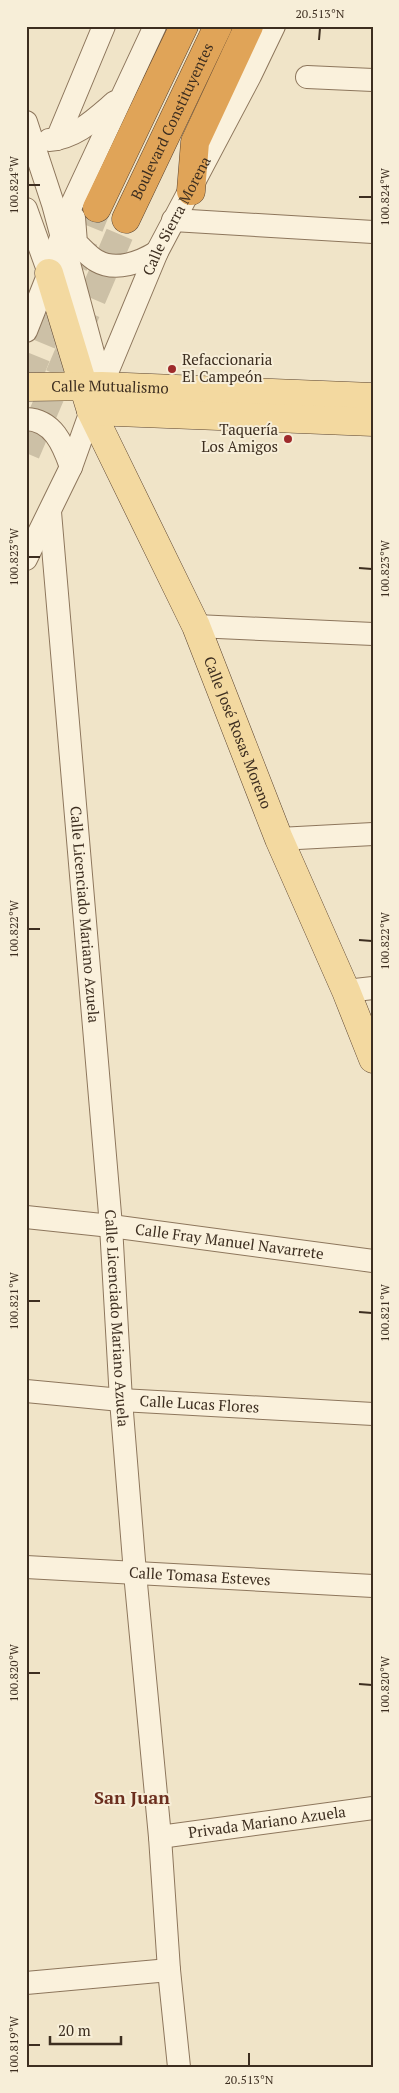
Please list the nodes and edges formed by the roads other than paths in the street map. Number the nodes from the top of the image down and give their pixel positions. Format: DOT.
graph roads {
  1 [pos="104,26"];
  2 [pos="155,26"];
  3 [pos="184,26"];
  4 [pos="218,26"];
  5 [pos="249,26"];
  6 [pos="274,26"];
  7 [pos="307,77"];
  8 [pos="373,80"];
  9 [pos="120,98"];
  10 [pos="30,131"];
  11 [pos="57,139"];
  12 [pos="191,191"];
  13 [pos="85,206"];
  14 [pos="26,209"];
  15 [pos="126,219"];
  16 [pos="173,220"];
  17 [pos="373,232"];
  18 [pos="61,238"];
  19 [pos="157,252"];
  20 [pos="49,273"];
  21 [pos="26,331"];
  22 [pos="26,387"];
  23 [pos="92,395"];
  24 [pos="373,397"];
  25 [pos="26,419"];
  26 [pos="373,422"];
  27 [pos="71,466"];
  28 [pos="50,512"];
  29 [pos="26,559"];
  30 [pos="26,566"];
  31 [pos="55,570"];
  32 [pos="196,626"];
  33 [pos="373,634"];
  34 [pos="373,834"];
  35 [pos="279,839"];
  36 [pos="373,988"];
  37 [pos="346,990"];
  38 [pos="373,1059"];
  39 [pos="26,1217"];
  40 [pos="111,1226"];
  41 [pos="373,1261"];
  42 [pos="26,1391"];
  43 [pos="121,1400"];
  44 [pos="373,1414"];
  45 [pos="26,1567"];
  46 [pos="135,1573"];
  47 [pos="373,1586"];
  48 [pos="373,1808"];
  49 [pos="160,1837"];
  50 [pos="169,1970"];
  51 [pos="26,1983"];
  52 [pos="178,2067"];
  1 -- 11 [label="street"];
  2 -- 9 [label="street"];
  3 -- 13 [label="highway, Boulevard Constituyentes"];
  4 -- 15 [label="highway, Boulevard Constituyentes"];
  5 -- 12 [label="highway"];
  6 -- 12 [label="street, Calle Sierra Morena"];
  7 -- 8 [label="street"];
  9 -- 11 [label="street"];
  9 -- 13 [label="street"];
  10 -- 11 [label="street"];
  10 -- 18 [label="street"];
  12 -- 16 [label="street, Calle Sierra Morena"];
  13 -- 18 [label="street"];
  13 -- 19 [label="street"];
  14 -- 20 [label="street"];
  16 -- 17 [label="street"];
  16 -- 19 [label="street, Calle Sierra Morena"];
  18 -- 20 [label="street"];
  18 -- 23 [label="street"];
  19 -- 23 [label="street, Calle Sierra Morena"];
  20 -- 21 [label="street"];
  20 -- 23 [label="main road, Calle José Rosas Moreno"];
  22 -- 23 [label="main road, Calle Mutualismo"];
  23 -- 24 [label="main road, Calle Mutualismo"];
  23 -- 26 [label="main road, Calle Mutualismo"];
  23 -- 27 [label="street, Calle Sierra Morena"];
  23 -- 32 [label="main road, Calle José Rosas Moreno"];
  25 -- 27 [label="street"];
  27 -- 28 [label="street, Calle Sierra Morena"];
  28 -- 29 [label="street, Calle Sierra Morena"];
  28 -- 31 [label="street, Calle Licenciado Mariano Azuela"];
  30 -- 31 [label="street"];
  31 -- 40 [label="street, Calle Licenciado Mariano Azuela"];
  32 -- 33 [label="street"];
  32 -- 35 [label="main road, Calle José Rosas Moreno"];
  34 -- 35 [label="street"];
  35 -- 37 [label="main road, Calle José Rosas Moreno"];
  36 -- 37 [label="street"];
  37 -- 38 [label="main road, Calle José Rosas Moreno"];
  39 -- 40 [label="street, Calle Fray Manuel Navarrete"];
  40 -- 41 [label="street, Calle Fray Manuel Navarrete"];
  40 -- 43 [label="street, Calle Licenciado Mariano Azuela"];
  42 -- 43 [label="street, Calle Lucas Flores"];
  43 -- 44 [label="street, Calle Lucas Flores"];
  43 -- 46 [label="street, Calle Licenciado Mariano Azuela"];
  45 -- 46 [label="street, Calle Tomasa Esteves"];
  46 -- 47 [label="street, Calle Tomasa Esteves"];
  46 -- 49 [label="street, Calle Licenciado Mariano Azuela"];
  48 -- 49 [label="street, Privada Mariano Azuela"];
  49 -- 50 [label="street, Calle Licenciado Mariano Azuela"];
  50 -- 51 [label="street"];
  50 -- 52 [label="street, Calle Licenciado Mariano Azuela"];
}
